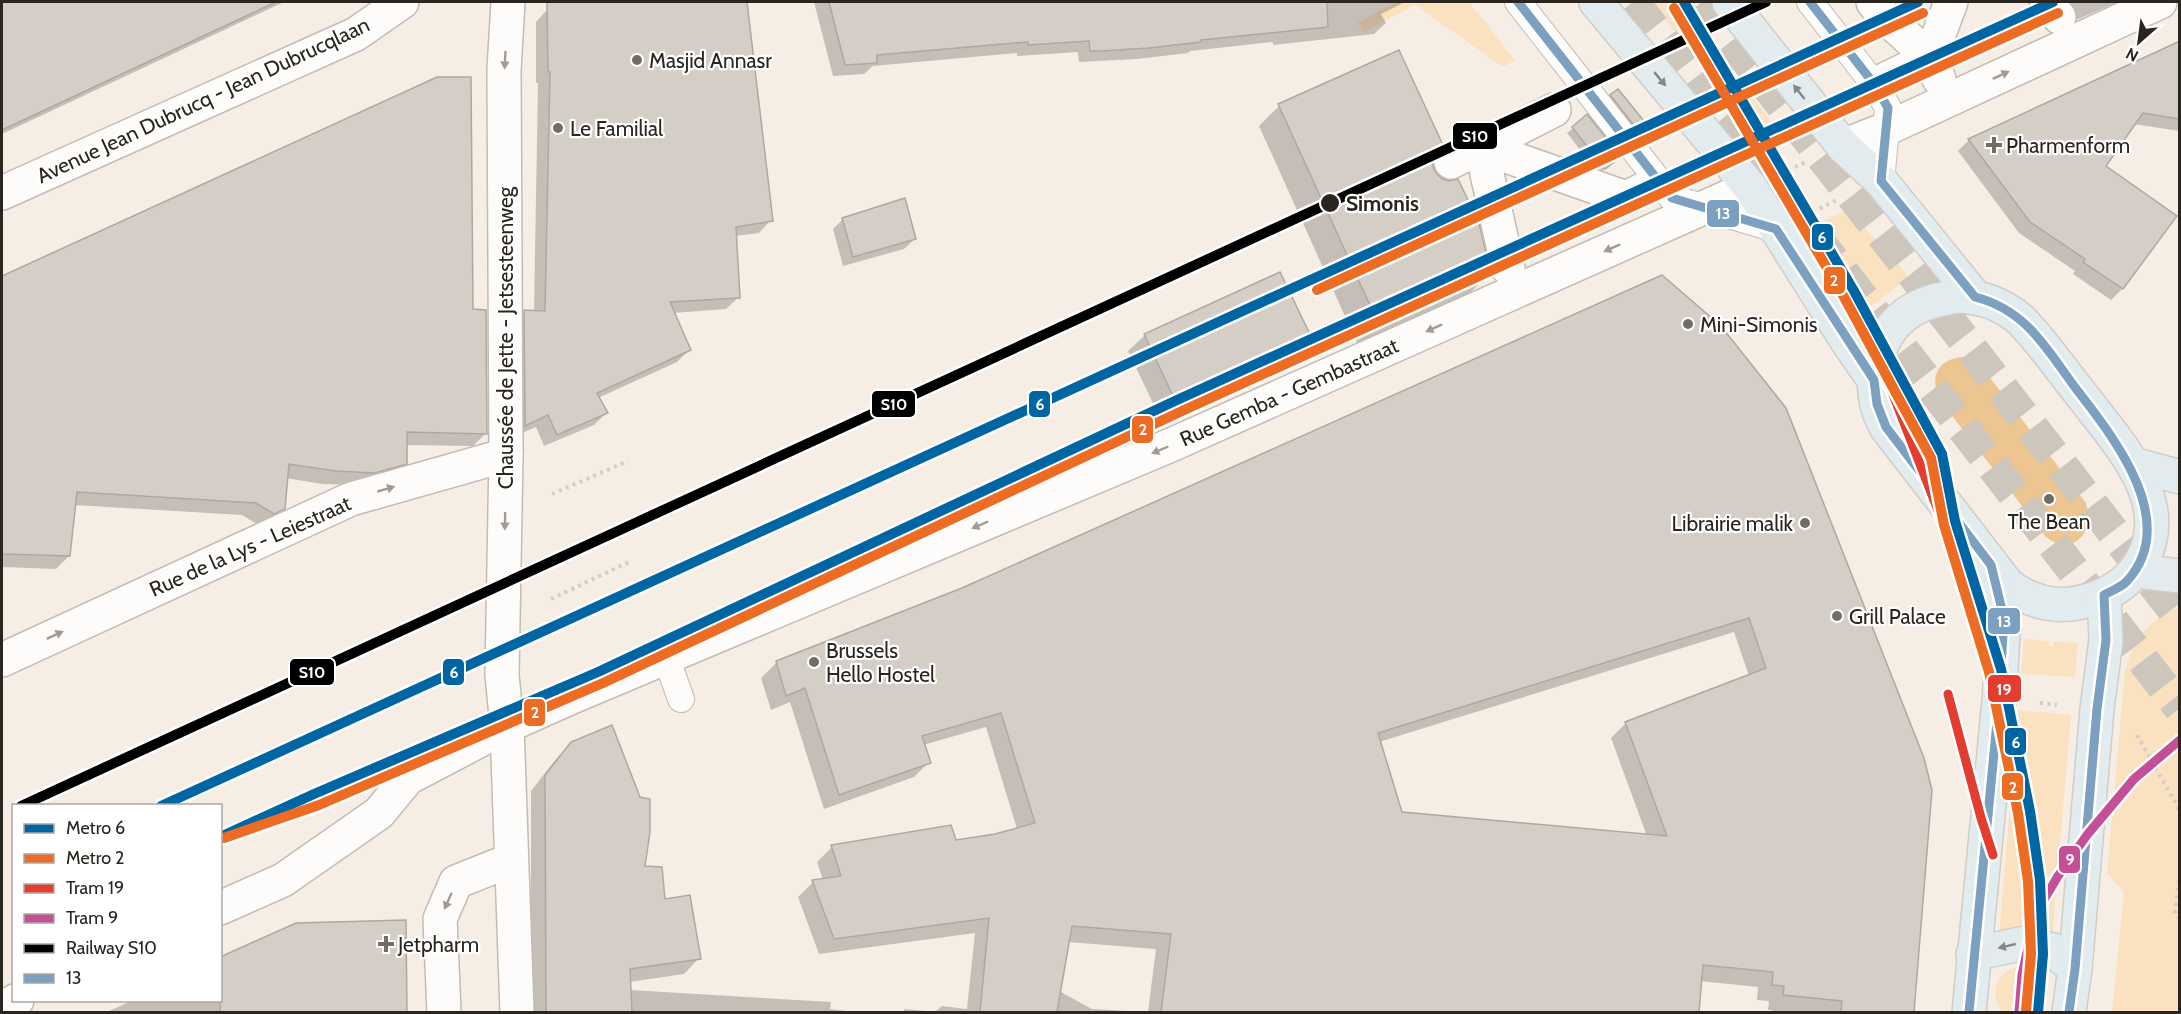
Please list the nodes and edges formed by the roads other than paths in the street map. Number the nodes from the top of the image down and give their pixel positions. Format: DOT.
graph roads {
  1 [pos="402,2"];
  2 [pos="508,2"];
  3 [pos="1518,2"];
  4 [pos="1596,2"];
  5 [pos="1729,2"];
  6 [pos="1810,2"];
  7 [pos="1873,2"];
  8 [pos="1951,2"];
  9 [pos="2160,2"];
  10 [pos="1889,69"];
  11 [pos="1935,69"];
  12 [pos="1554,110"];
  13 [pos="1886,129"];
  14 [pos="1843,146"];
  15 [pos="1481,147"];
  16 [pos="1451,162"];
  17 [pos="1881,181"];
  18 [pos="1750,188"];
  19 [pos="2,193"];
  20 [pos="1634,196"];
  21 [pos="1704,208"];
  22 [pos="1776,229"];
  23 [pos="1508,268"];
  24 [pos="1975,297"];
  25 [pos="1874,380"];
  26 [pos="506,459"];
  27 [pos="2133,464"];
  28 [pos="2180,477"];
  29 [pos="1991,565"];
  30 [pos="2136,571"];
  31 [pos="2180,576"];
  32 [pos="2104,595"];
  33 [pos="666,657"];
  34 [pos="2,660"];
  35 [pos="681,699"];
  36 [pos="507,726"];
  37 [pos="511,860"];
  38 [pos="222,907"];
  39 [pos="1973,954"];
  40 [pos="2075,969"];
  41 [pos="1973,1010"];
  42 [pos="444,1012"];
  43 [pos="517,1012"];
  44 [pos="2068,1012"];
  1 -- 19 [label="street, Avenue Jean Dubrucq - Jean Dubrucqlaan"];
  2 -- 26 [label="street, Chaussée de Jette - Jetsesteenweg, one-way"];
  3 -- 21 [label="lane"];
  4 -- 18 [label="main road, one-way"];
  14 -- 5 [label="main road, one-way"];
  6 -- 13 [label="lane"];
  7 -- 11 [label="street"];
  8 -- 11 [label="street"];
  13 -- 9 [label="street, one-way"];
  10 -- 11 [label="street"];
  12 -- 15 [label="street"];
  13 -- 14 [label="street"];
  13 -- 17 [label="lane"];
  14 -- 17 [label="main road"];
  15 -- 16 [label="street"];
  15 -- 20 [label="street"];
  15 -- 23 [label="street"];
  17 -- 24 [label="main road"];
  18 -- 21 [label="street, Rue Gemba - Gembastraat"];
  18 -- 22 [label="main road"];
  21 -- 22 [label="lane"];
  21 -- 33 [label="street, Rue Gemba - Gembastraat, one-way"];
  22 -- 25 [label="main road"];
  24 -- 25 [label="main road"];
  24 -- 27 [label="main road"];
  25 -- 29 [label="main road"];
  34 -- 26 [label="street, Rue de la Lys - Leiestraat, one-way"];
  26 -- 36 [label="street, Chaussée de Jette - Jetsesteenweg, one-way"];
  27 -- 28 [label="main road"];
  27 -- 30 [label="main road"];
  29 -- 32 [label="main road"];
  29 -- 39 [label="main road"];
  30 -- 31 [label="main road"];
  30 -- 32 [label="main road"];
  32 -- 40 [label="main road"];
  33 -- 35 [label="lane"];
  33 -- 36 [label="street, Rue Gemba - Gembastraat"];
  36 -- 37 [label="street, Chaussée de Jette - Jetsesteenweg"];
  36 -- 38 [label="street, Rue Gemba - Gembastraat"];
  37 -- 42 [label="street, one-way"];
  37 -- 43 [label="street, Chaussée de Jette - Jetsesteenweg"];
  40 -- 39 [label="main road, one-way"];
  39 -- 41 [label="main road"];
  40 -- 44 [label="main road"];
}
